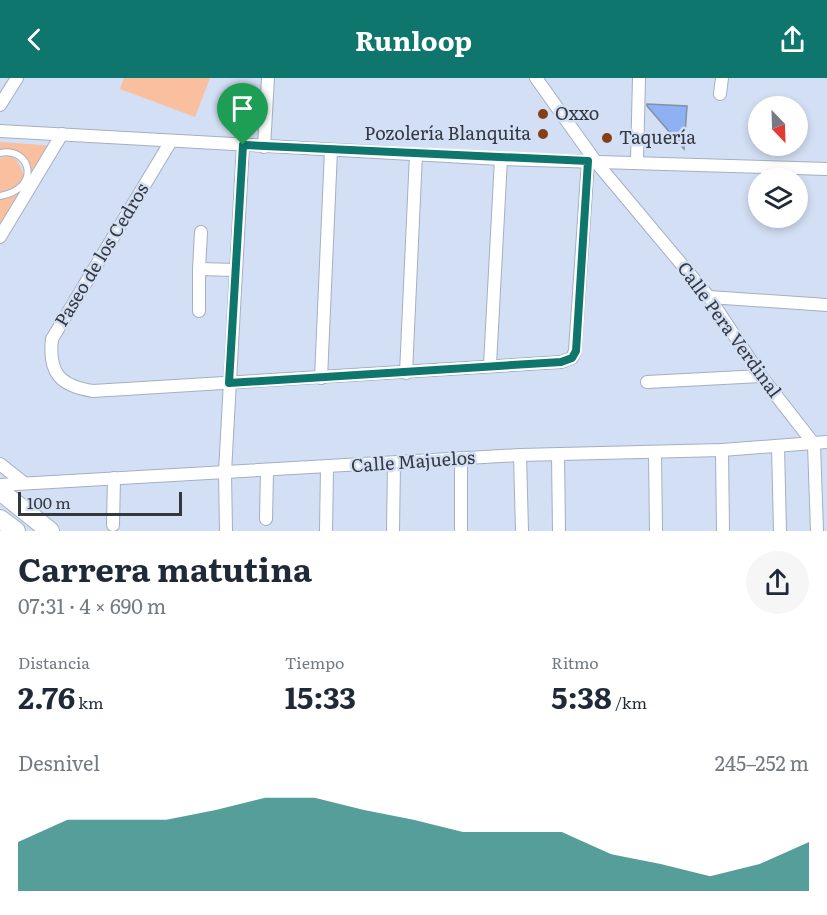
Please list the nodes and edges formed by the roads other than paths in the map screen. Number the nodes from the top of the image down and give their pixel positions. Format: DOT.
graph roads {
  1 [pos="17,78"];
  2 [pos="268,78"];
  3 [pos="536,78"];
  4 [pos="639,78"];
  5 [pos="722,78"];
  6 [pos="720,94"];
  7 [pos="0,105"];
  8 [pos="0,131"];
  9 [pos="62,134"];
  10 [pos="171,141"];
  11 [pos="243,145"];
  12 [pos="264,147"];
  13 [pos="331,150"];
  14 [pos="0,153"];
  15 [pos="416,154"];
  16 [pos="501,159"];
  17 [pos="592,161"];
  18 [pos="637,161"];
  19 [pos="827,169"];
  20 [pos="0,196"];
  21 [pos="201,232"];
  22 [pos="0,237"];
  23 [pos="199,269"];
  24 [pos="236,270"];
  25 [pos="709,297"];
  26 [pos="827,305"];
  27 [pos="199,311"];
  28 [pos="490,364"];
  29 [pos="406,373"];
  30 [pos="761,376"];
  31 [pos="321,378"];
  32 [pos="647,382"];
  33 [pos="229,383"];
  34 [pos="821,443"];
  35 [pos="778,446"];
  36 [pos="722,450"];
  37 [pos="655,453"];
  38 [pos="520,455"];
  39 [pos="558,455"];
  40 [pos="461,458"];
  41 [pos="394,463"];
  42 [pos="0,464"];
  43 [pos="327,468"];
  44 [pos="267,471"];
  45 [pos="225,472"];
  46 [pos="114,478"];
  47 [pos="24,483"];
  48 [pos="0,485"];
  49 [pos="0,491"];
  50 [pos="0,519"];
  51 [pos="266,519"];
  52 [pos="113,525"];
  53 [pos="16,531"];
  54 [pos="50,531"];
  55 [pos="226,531"];
  56 [pos="326,531"];
  57 [pos="393,531"];
  58 [pos="461,531"];
  59 [pos="522,531"];
  60 [pos="559,531"];
  61 [pos="656,531"];
  62 [pos="723,531"];
  63 [pos="780,531"];
  64 [pos="817,531"];
  1 -- 7 [label="street"];
  2 -- 12 [label="street"];
  3 -- 17 [label="street, Calle Pera Verdinal"];
  4 -- 18 [label="street"];
  5 -- 6 [label="street"];
  8 -- 9 [label="street"];
  9 -- 10 [label="street"];
  9 -- 22 [label="street"];
  10 -- 11 [label="street"];
  10 -- 33 [label="street, Paseo de los Cedros"];
  11 -- 12 [label="street"];
  11 -- 24 [label="street"];
  12 -- 13 [label="street"];
  13 -- 15 [label="street"];
  13 -- 31 [label="street"];
  14 -- 20 [label="lane"];
  15 -- 16 [label="street"];
  15 -- 29 [label="street"];
  16 -- 17 [label="street"];
  16 -- 28 [label="street"];
  17 -- 18 [label="street"];
  17 -- 25 [label="street, Calle Pera Verdinal"];
  17 -- 28 [label="street, Paseo de los Cedros"];
  18 -- 19 [label="street"];
  21 -- 23 [label="street"];
  23 -- 24 [label="street"];
  23 -- 27 [label="street"];
  24 -- 33 [label="street"];
  25 -- 26 [label="street"];
  25 -- 30 [label="street, Calle Pera Verdinal"];
  28 -- 29 [label="street, Paseo de los Cedros"];
  29 -- 31 [label="street, Paseo de los Cedros"];
  30 -- 32 [label="street"];
  30 -- 34 [label="street, Calle Pera Verdinal"];
  31 -- 33 [label="street, Paseo de los Cedros"];
  33 -- 45 [label="street"];
  34 -- 35 [label="street, Calle Majuelos"];
  34 -- 64 [label="street"];
  35 -- 36 [label="street, Calle Majuelos"];
  35 -- 63 [label="street"];
  36 -- 37 [label="street, Calle Majuelos"];
  36 -- 62 [label="street"];
  37 -- 39 [label="street, Calle Majuelos"];
  37 -- 61 [label="street"];
  38 -- 39 [label="street, Calle Majuelos"];
  38 -- 40 [label="street, Calle Majuelos"];
  38 -- 59 [label="street"];
  39 -- 60 [label="street"];
  40 -- 41 [label="street, Calle Majuelos"];
  40 -- 58 [label="street"];
  41 -- 43 [label="street, Calle Majuelos"];
  41 -- 57 [label="street"];
  42 -- 47 [label="street"];
  43 -- 44 [label="street, Calle Majuelos"];
  43 -- 56 [label="street"];
  44 -- 45 [label="street, Calle Majuelos"];
  44 -- 51 [label="street"];
  45 -- 46 [label="street, Calle Majuelos"];
  45 -- 55 [label="street"];
  46 -- 47 [label="street, Calle Majuelos"];
  46 -- 52 [label="street"];
  47 -- 48 [label="street, Calle Majuelos"];
  49 -- 54 [label="main road"];
  50 -- 53 [label="main road"];
}
